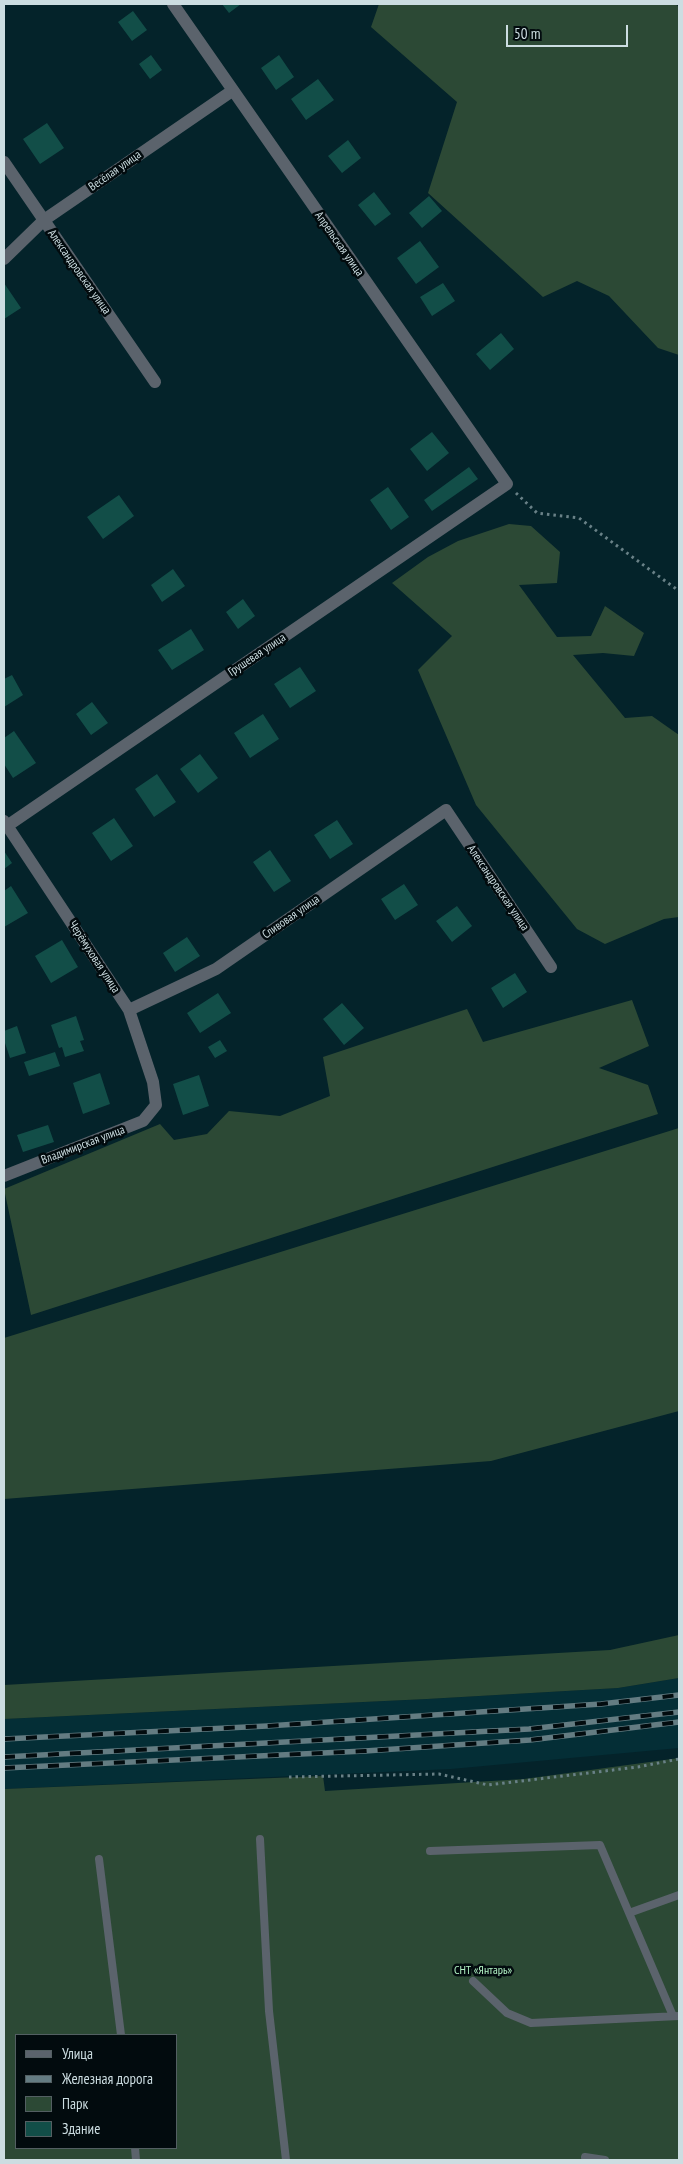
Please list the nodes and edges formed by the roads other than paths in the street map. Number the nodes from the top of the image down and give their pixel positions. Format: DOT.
graph roads {
  1 [pos="173,4"];
  2 [pos="232,91"];
  3 [pos="4,162"];
  4 [pos="44,220"];
  5 [pos="4,259"];
  6 [pos="155,382"];
  7 [pos="507,484"];
  8 [pos="446,810"];
  9 [pos="5,823"];
  10 [pos="551,967"];
  11 [pos="129,1010"];
  12 [pos="156,1105"];
  13 [pos="4,1176"];
  14 [pos="260,1839"];
  15 [pos="430,1851"];
  16 [pos="99,1859"];
  17 [pos="679,1895"];
  18 [pos="630,1913"];
  19 [pos="473,1982"];
  20 [pos="676,2016"];
  21 [pos="121,2034"];
  22 [pos="585,2157"];
  23 [pos="286,2160"];
  24 [pos="605,2160"];
  1 -- 2 [label="street, Апрельская улица"];
  2 -- 4 [label="street, Весёлая улица"];
  2 -- 7 [label="street, Апрельская улица"];
  3 -- 4 [label="street, Александровская улица"];
  4 -- 5 [label="street, Весёлая улица"];
  4 -- 6 [label="street, Александровская улица"];
  7 -- 9 [label="street, Грушевая улица"];
  8 -- 10 [label="street, Александровская улица"];
  8 -- 11 [label="street, Сливовая улица"];
  9 -- 11 [label="street, Черёмуховая улица"];
  11 -- 12 [label="street, Черёмуховая улица"];
  12 -- 13 [label="street, Владимирская улица"];
  14 -- 23 [label="lane"];
  15 -- 18 [label="lane"];
  16 -- 21 [label="lane"];
  17 -- 18 [label="lane"];
  18 -- 20 [label="lane"];
  19 -- 20 [label="lane"];
  22 -- 24 [label="lane"];
}
